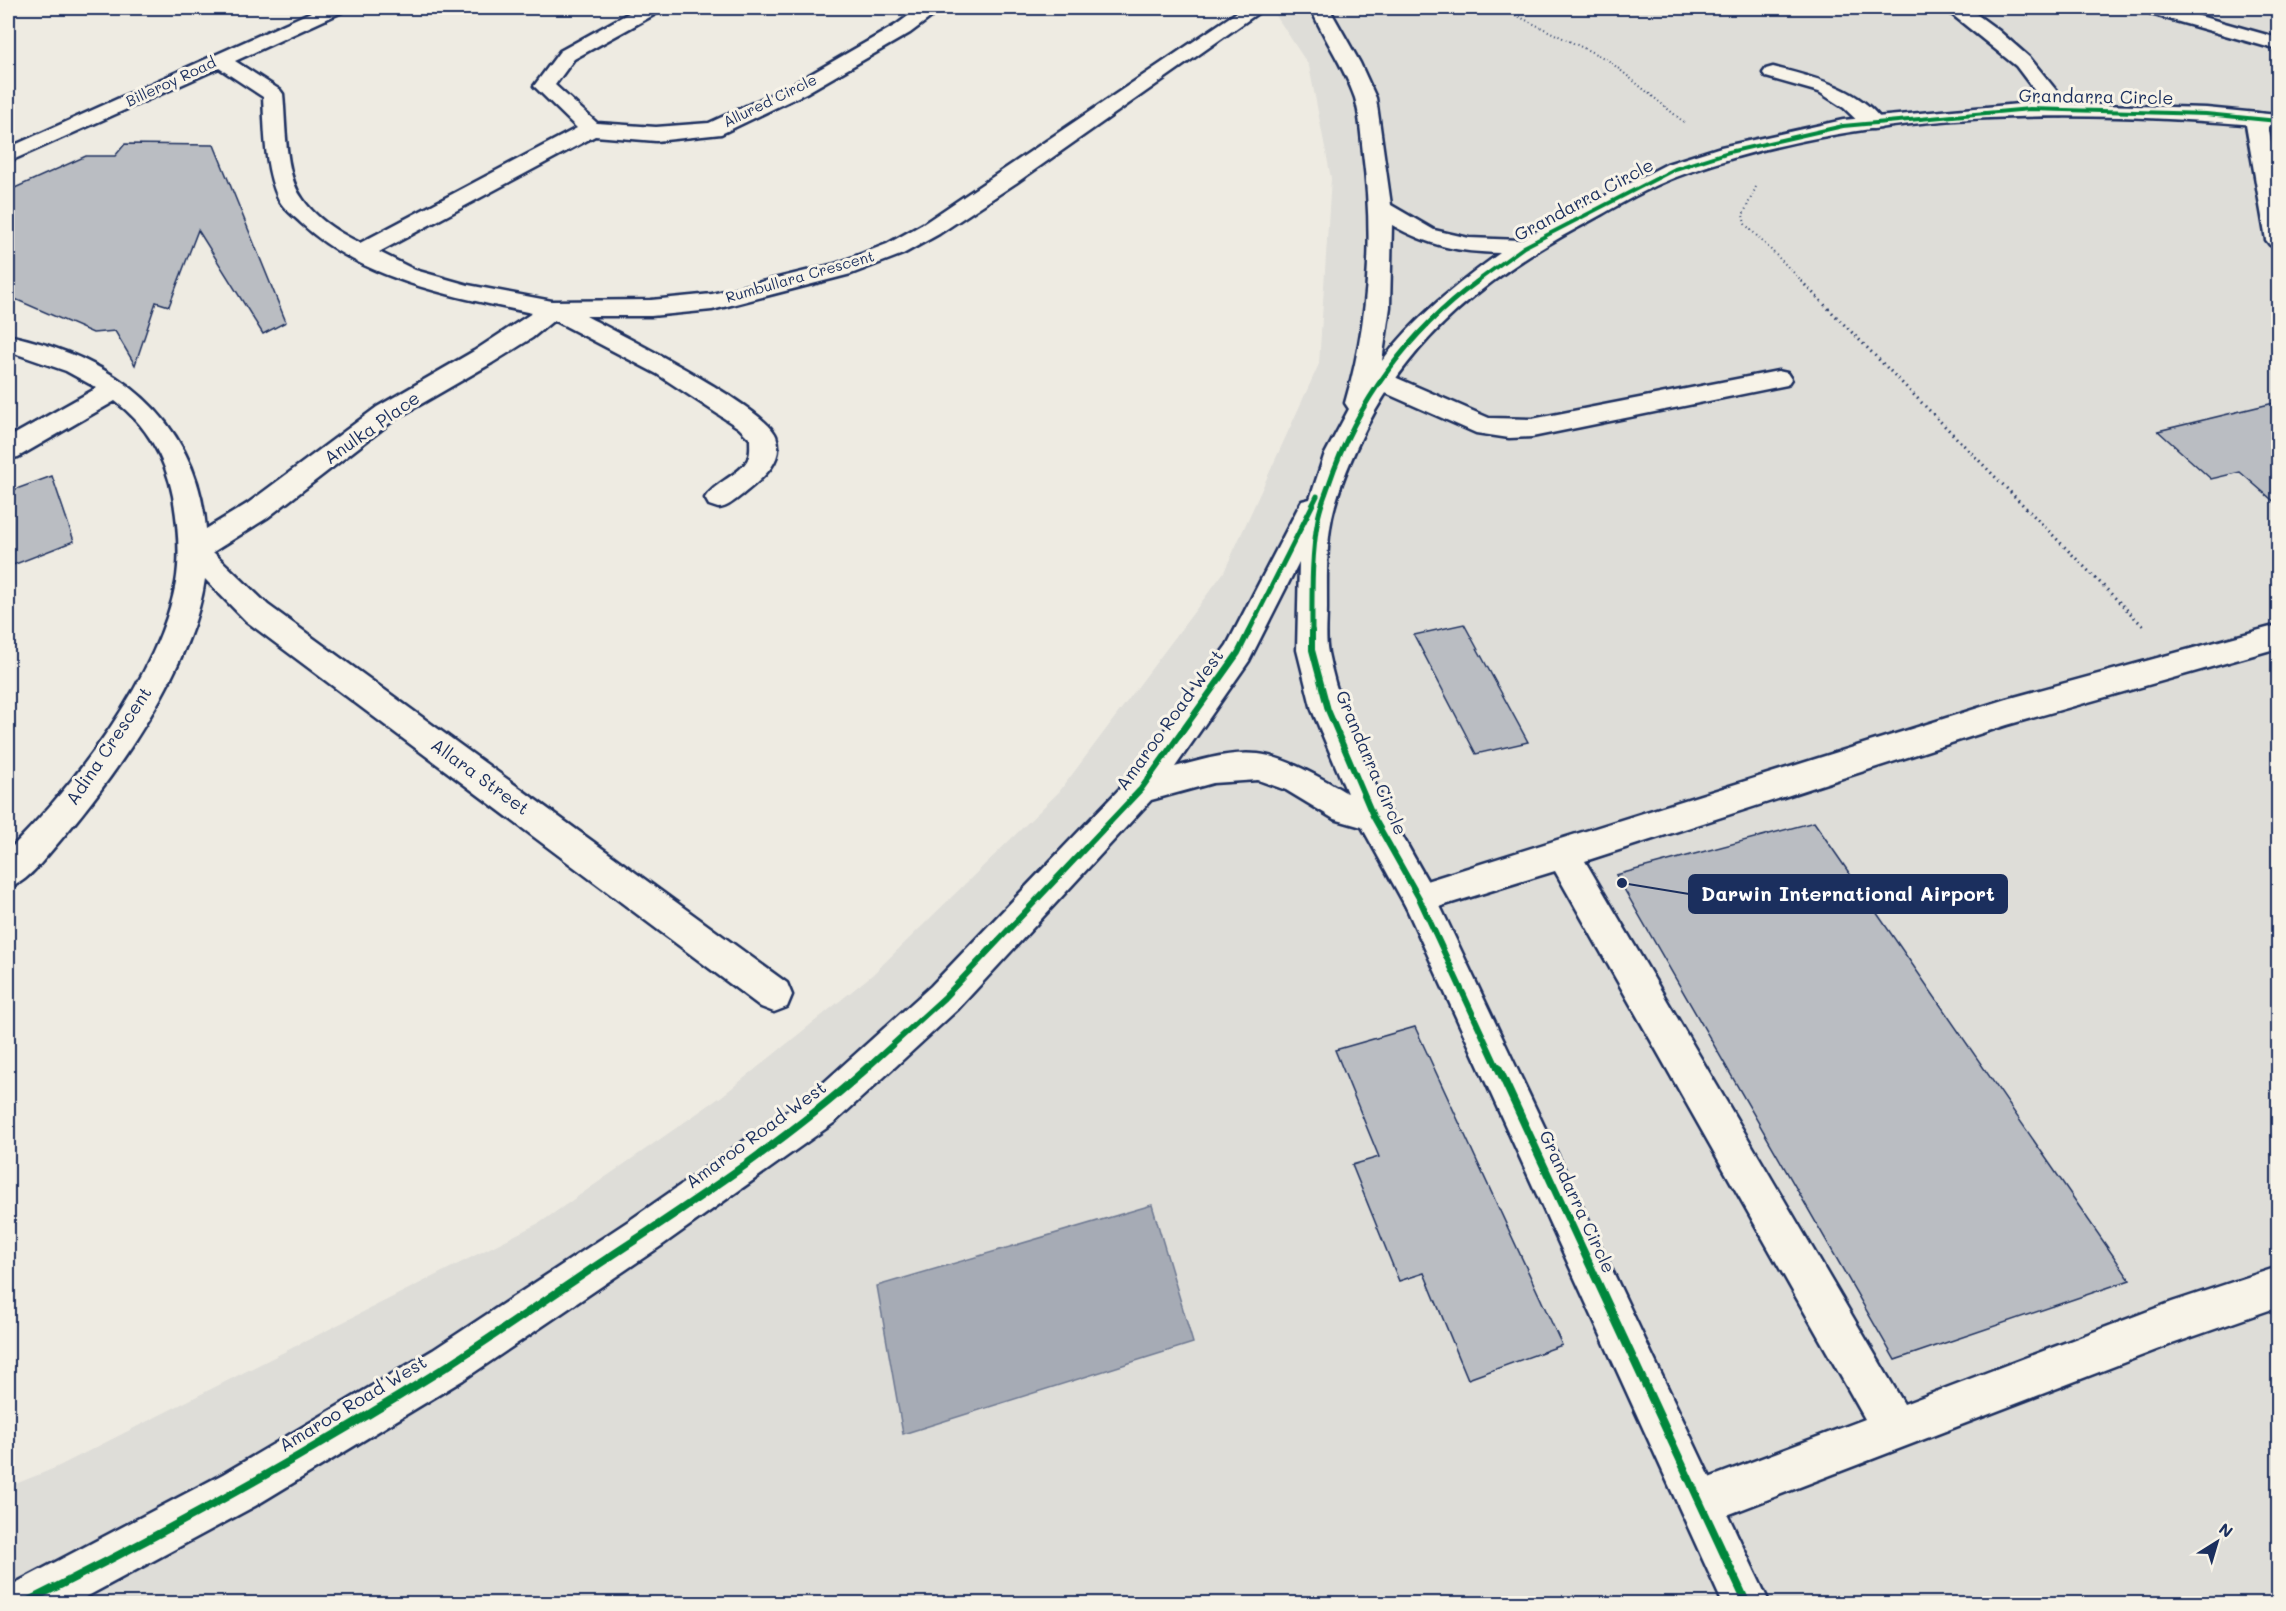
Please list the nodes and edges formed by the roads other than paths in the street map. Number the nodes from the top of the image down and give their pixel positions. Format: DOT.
graph roads {
  1 [pos="335,8"];
  2 [pos="652,8"];
  3 [pos="932,8"];
  4 [pos="1255,8"];
  5 [pos="1320,8"];
  6 [pos="1956,8"];
  7 [pos="2160,8"];
  8 [pos="2278,44"];
  9 [pos="220,60"];
  10 [pos="1773,73"];
  11 [pos="2061,110"];
  12 [pos="2256,119"];
  13 [pos="2278,121"];
  14 [pos="1873,123"];
  15 [pos="591,129"];
  16 [pos="8,156"];
  17 [pos="1380,208"];
  18 [pos="2278,240"];
  19 [pos="1524,247"];
  20 [pos="359,253"];
  21 [pos="552,309"];
  22 [pos="8,343"];
  23 [pos="1778,379"];
  24 [pos="1381,381"];
  25 [pos="117,389"];
  26 [pos="8,450"];
  27 [pos="1338,456"];
  28 [pos="719,498"];
  29 [pos="194,549"];
  30 [pos="2278,637"];
  31 [pos="1141,789"];
  32 [pos="1373,816"];
  33 [pos="1563,854"];
  34 [pos="8,873"];
  35 [pos="1419,898"];
  36 [pos="774,995"];
  37 [pos="2278,1287"];
  38 [pos="1894,1428"];
  39 [pos="1701,1503"];
  40 [pos="22,1604"];
  41 [pos="1747,1604"];
  1 -- 9 [label="street, Billeroy Road"];
  2 -- 15 [label="street"];
  3 -- 15 [label="street, Allured Circle"];
  4 -- 21 [label="street, Rumbullara Crescent"];
  5 -- 17 [label="street, Amaroo Road West"];
  6 -- 11 [label="street"];
  7 -- 8 [label="street"];
  9 -- 16 [label="street, Billeroy Road"];
  9 -- 20 [label="street, Rumbullara Crescent"];
  10 -- 14 [label="street"];
  11 -- 12 [label="street, Grandarra Circle"];
  11 -- 14 [label="street, Grandarra Circle"];
  12 -- 13 [label="street, Grandarra Circle"];
  12 -- 18 [label="street"];
  14 -- 19 [label="street, Grandarra Circle"];
  15 -- 20 [label="street"];
  17 -- 19 [label="street"];
  17 -- 27 [label="street, Amaroo Road West"];
  19 -- 24 [label="street, Grandarra Circle"];
  20 -- 21 [label="street, Rumbullara Crescent"];
  21 -- 28 [label="street"];
  21 -- 29 [label="street, Anulka Place"];
  22 -- 25 [label="street, Adina Crescent"];
  23 -- 24 [label="street"];
  24 -- 27 [label="street, Grandarra Circle"];
  25 -- 26 [label="street"];
  25 -- 29 [label="street, Adina Crescent"];
  27 -- 31 [label="street, Amaroo Road West"];
  27 -- 32 [label="street, Grandarra Circle"];
  29 -- 34 [label="street, Adina Crescent"];
  29 -- 36 [label="street, Allara Street"];
  30 -- 33 [label="street"];
  31 -- 32 [label="street"];
  31 -- 40 [label="street, Amaroo Road West"];
  32 -- 35 [label="street, Grandarra Circle"];
  33 -- 35 [label="street"];
  33 -- 38 [label="street"];
  35 -- 39 [label="street, Grandarra Circle"];
  37 -- 38 [label="street"];
  38 -- 39 [label="street"];
  39 -- 41 [label="street, Grandarra Circle"];
}
